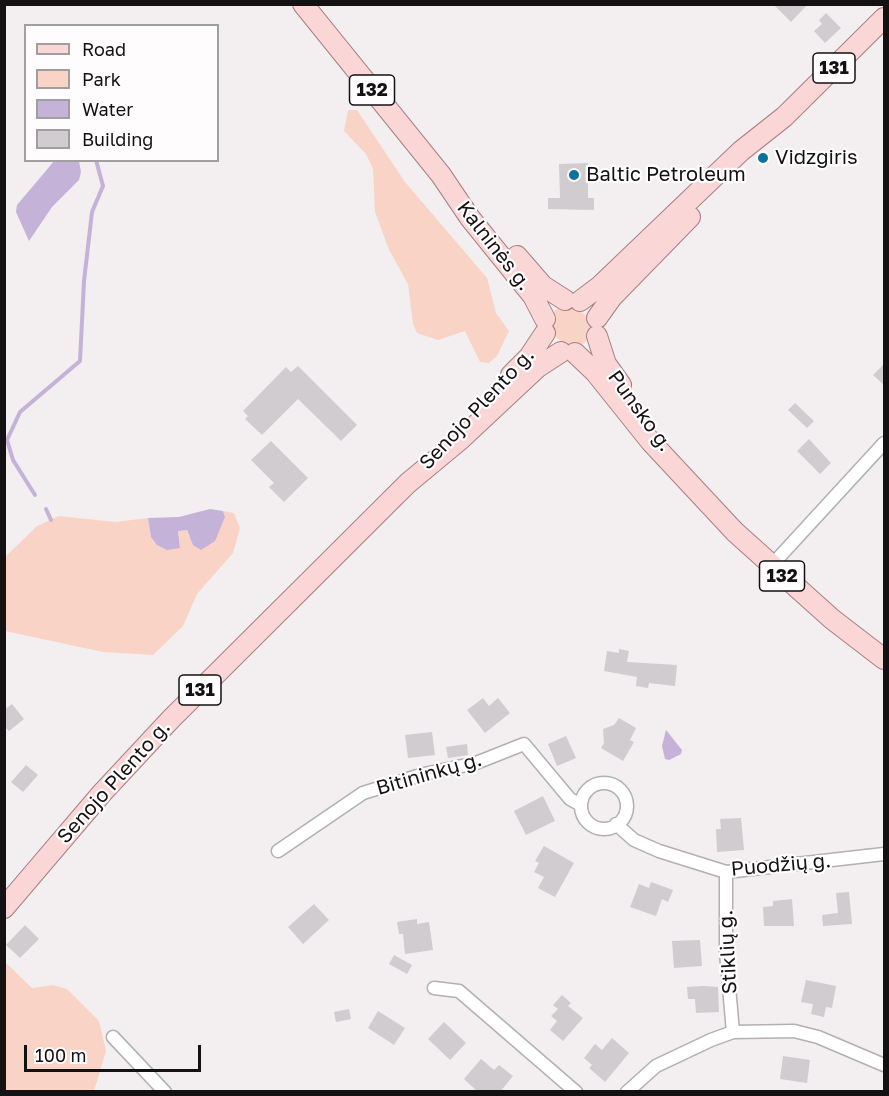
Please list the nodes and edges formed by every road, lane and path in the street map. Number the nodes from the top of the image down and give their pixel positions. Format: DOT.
graph roads {
  1 [pos="303,4"];
  2 [pos="885,18"];
  3 [pos="784,117"];
  4 [pos="441,175"];
  5 [pos="573,301"];
  6 [pos="545,326"];
  7 [pos="597,327"];
  8 [pos="568,353"];
  9 [pos="885,443"];
  10 [pos="408,483"];
  11 [pos="690,483"];
  12 [pos="771,566"];
  13 [pos="885,659"];
  14 [pos="581,804"];
  15 [pos="616,824"];
  16 [pos="278,851"];
  17 [pos="885,854"];
  18 [pos="726,872"];
  19 [pos="4,908"];
  20 [pos="434,988"];
  21 [pos="733,1032"];
  22 [pos="113,1037"];
  23 [pos="885,1065"];
  24 [pos="165,1092"];
  25 [pos="576,1092"];
  26 [pos="627,1092"];
  1 -- 4 [label="main road, Kalninės g. / 132"];
  2 -- 3 [label="main road, 131"];
  3 -- 5 [label="main road"];
  3 -- 7 [label="main road"];
  4 -- 5 [label="main road, Kalninės g."];
  4 -- 6 [label="main road, Kalninės g."];
  5 -- 6 [label="main road"];
  5 -- 7 [label="main road"];
  6 -- 8 [label="main road"];
  6 -- 10 [label="main road, Senojo Plento g."];
  7 -- 8 [label="main road"];
  7 -- 11 [label="main road, Punsko g."];
  8 -- 10 [label="main road, Senojo Plento g."];
  8 -- 11 [label="main road, Punsko g."];
  9 -- 12 [label="street"];
  10 -- 19 [label="main road, Senojo Plento g. / 131"];
  11 -- 12 [label="main road, Punsko g. / 132"];
  12 -- 13 [label="main road, Punsko g. / 132"];
  14 -- 15 [label="street"];
  14 -- 15 [label="street"];
  14 -- 16 [label="street, Bitininkų g."];
  15 -- 18 [label="street, Puodžių g."];
  17 -- 18 [label="street, Puodžių g."];
  18 -- 21 [label="street, Stiklių g."];
  20 -- 25 [label="street"];
  21 -- 23 [label="street"];
  21 -- 26 [label="street"];
  22 -- 24 [label="street"];
}
